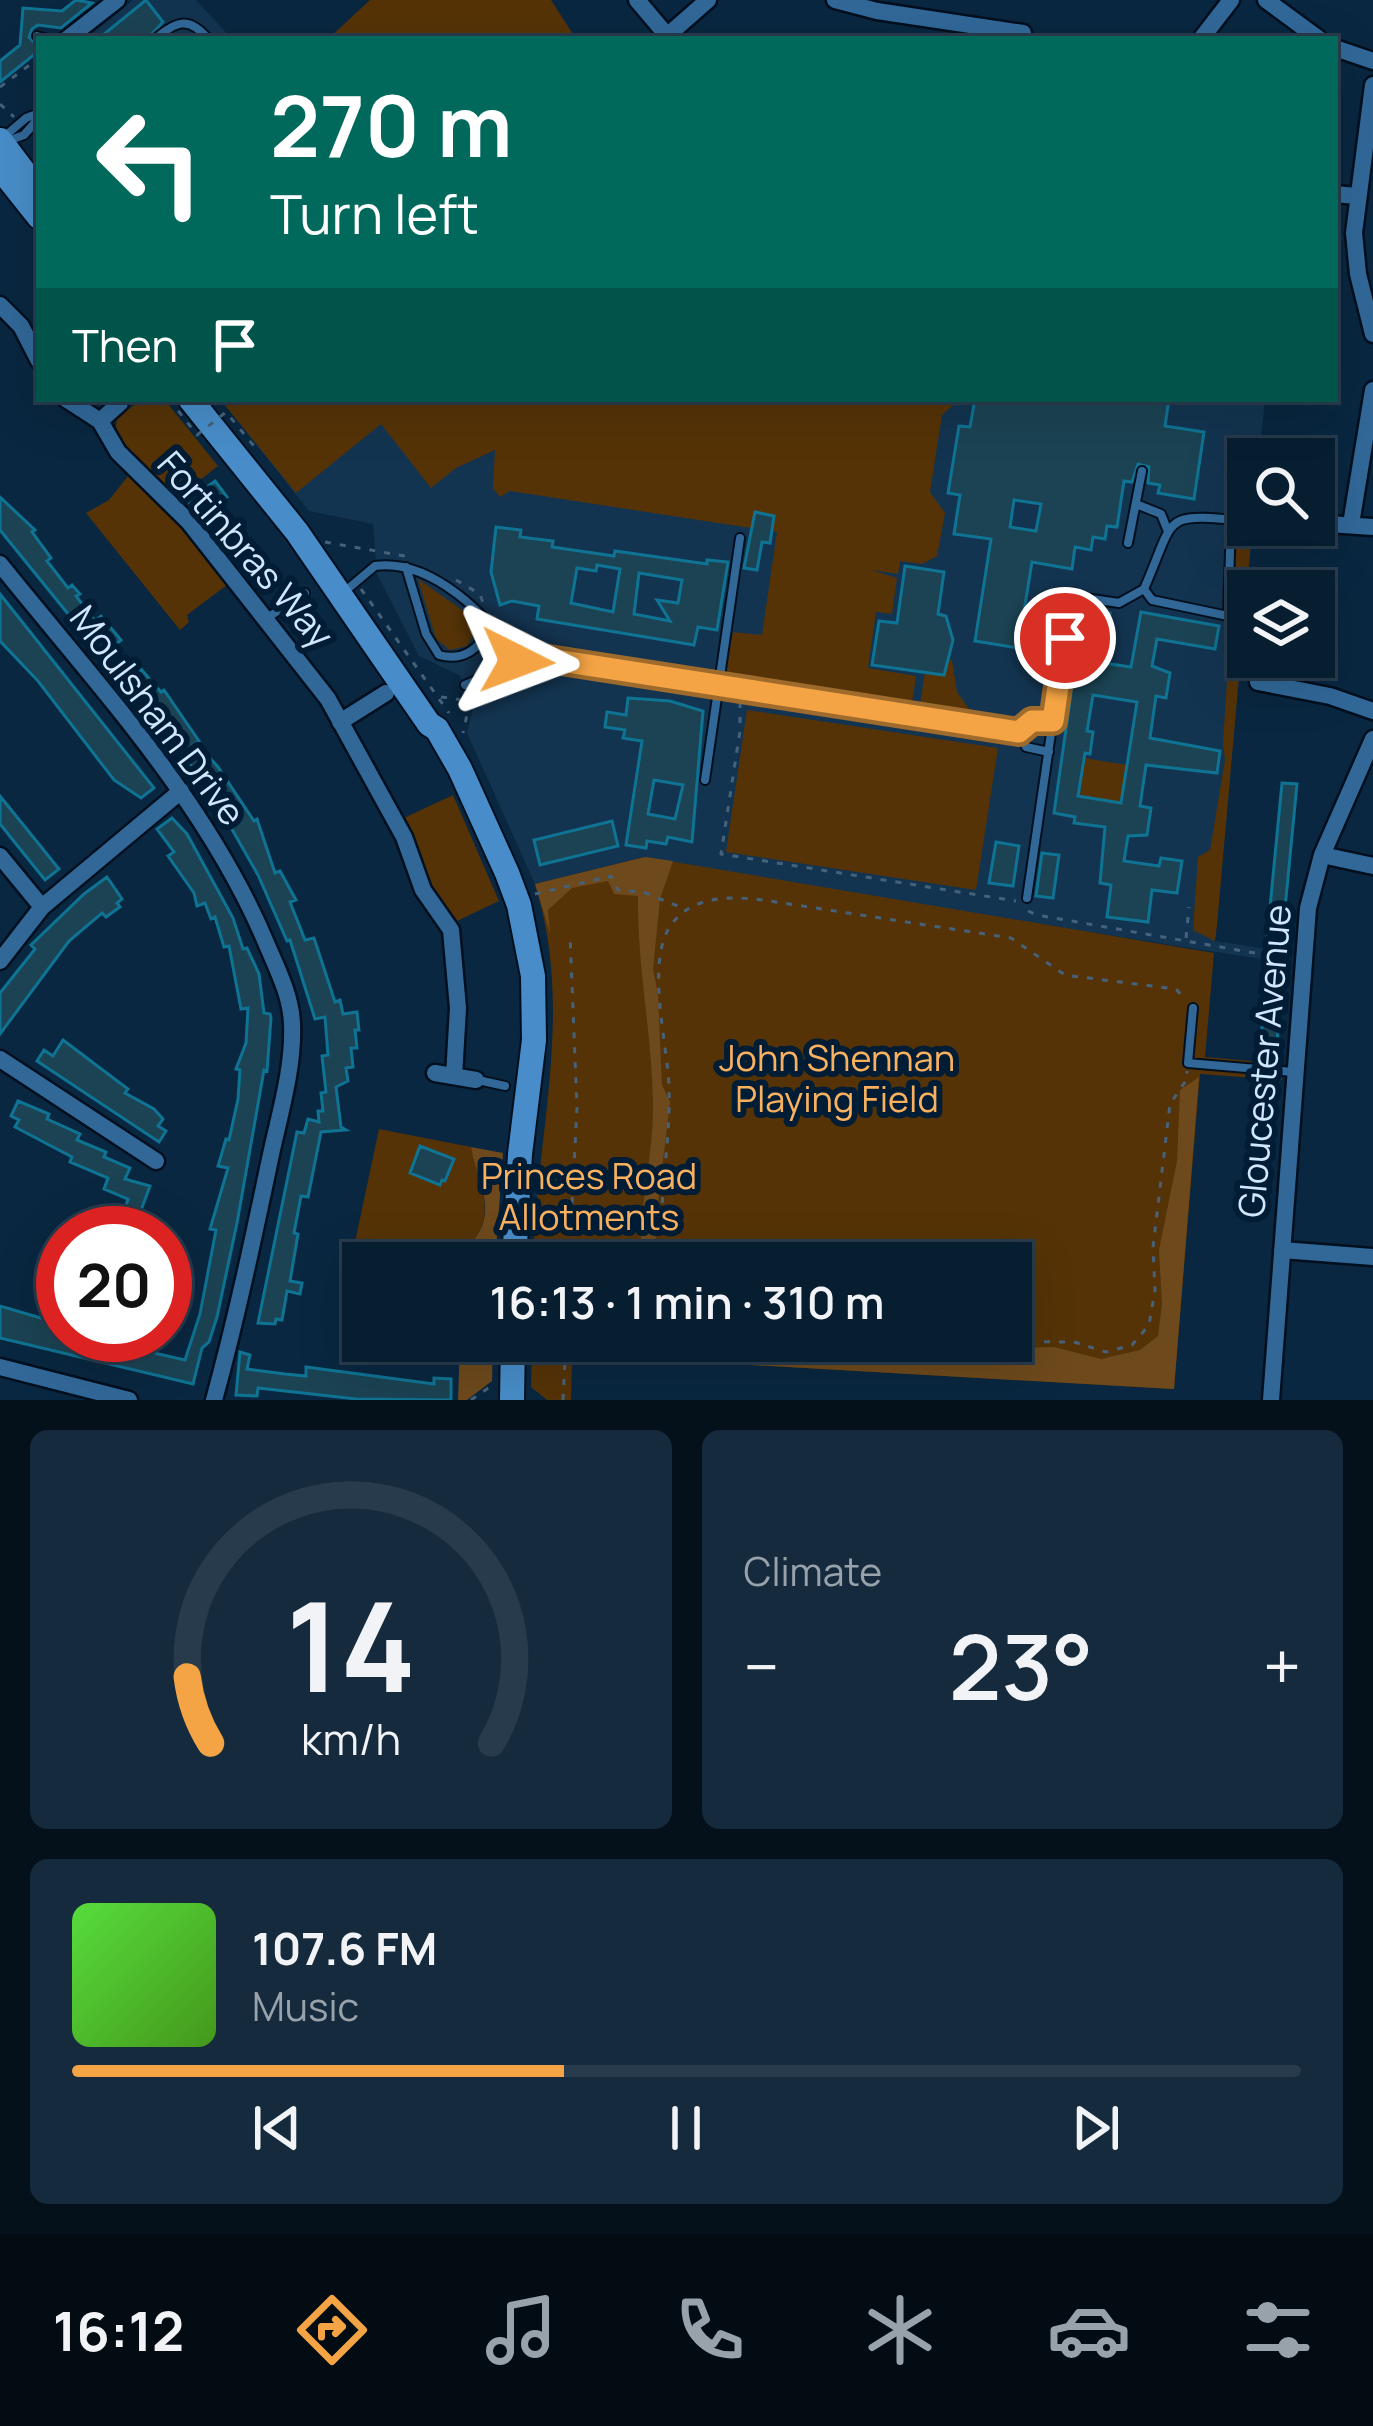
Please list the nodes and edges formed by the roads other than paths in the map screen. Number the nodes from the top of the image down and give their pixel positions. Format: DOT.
graph roads {
  1 [pos="117,0"];
  2 [pos="637,0"];
  3 [pos="708,0"];
  4 [pos="835,0"];
  5 [pos="1231,0"];
  6 [pos="1266,0"];
  7 [pos="71,36"];
  8 [pos="158,36"];
  9 [pos="205,36"];
  10 [pos="667,36"];
  11 [pos="669,36"];
  12 [pos="1023,36"];
  13 [pos="1203,36"];
  14 [pos="1314,36"];
  15 [pos="1338,49"];
  16 [pos="1373,62"];
  17 [pos="1373,85"];
  18 [pos="36,118"];
  19 [pos="0,126"];
  20 [pos="7,138"];
  21 [pos="19,179"];
  22 [pos="1338,194"];
  23 [pos="1356,196"];
  24 [pos="36,211"];
  25 [pos="0,305"];
  26 [pos="1373,334"];
  27 [pos="36,355"];
  28 [pos="1373,390"];
  29 [pos="71,402"];
  30 [pos="193,402"];
  31 [pos="120,403"];
  32 [pos="100,421"];
  33 [pos="1142,471"];
  34 [pos="260,481"];
  35 [pos="1136,504"];
  36 [pos="1227,520"];
  37 [pos="1335,524"];
  38 [pos="1351,524"];
  39 [pos="1373,527"];
  40 [pos="1167,529"];
  41 [pos="740,538"];
  42 [pos="1128,544"];
  43 [pos="1230,546"];
  44 [pos="0,564"];
  45 [pos="406,566"];
  46 [pos="356,589"];
  47 [pos="1144,589"];
  48 [pos="305,592"];
  49 [pos="266,619"];
  50 [pos="492,628"];
  51 [pos="517,661"];
  52 [pos="1258,682"];
  53 [pos="464,685"];
  54 [pos="718,685"];
  55 [pos="386,693"];
  56 [pos="1373,712"];
  57 [pos="1053,721"];
  58 [pos="340,722"];
  59 [pos="436,729"];
  60 [pos="1019,732"];
  61 [pos="1373,739"];
  62 [pos="1048,752"];
  63 [pos="705,780"];
  64 [pos="181,791"];
  65 [pos="1322,855"];
  66 [pos="0,856"];
  67 [pos="1373,866"];
  68 [pos="1027,898"];
  69 [pos="42,907"];
  70 [pos="0,961"];
  71 [pos="1192,1008"];
  72 [pos="0,1059"];
  73 [pos="1295,1072"];
  74 [pos="476,1080"];
  75 [pos="505,1086"];
  76 [pos="156,1161"];
  77 [pos="515,1242"];
  78 [pos="1282,1250"];
  79 [pos="1373,1257"];
  80 [pos="0,1366"];
  81 [pos="97,1397"];
  82 [pos="129,1400"];
  83 [pos="214,1400"];
  84 [pos="1271,1400"];
  1 -- 7 [label="street"];
  2 -- 10 [label="street"];
  3 -- 11 [label="street"];
  4 -- 12 [label="street"];
  5 -- 13 [label="street"];
  6 -- 14 [label="street"];
  8 -- 9 [label="lane"];
  15 -- 16 [label="street"];
  17 -- 23 [label="street"];
  18 -- 20 [label="lane"];
  19 -- 20 [label="lane"];
  20 -- 21 [label="main road"];
  21 -- 24 [label="main road"];
  22 -- 23 [label="street"];
  23 -- 26 [label="street"];
  25 -- 27 [label="street"];
  28 -- 38 [label="street"];
  29 -- 32 [label="street, Fortinbras Way"];
  30 -- 34 [label="main road"];
  31 -- 32 [label="street"];
  32 -- 49 [label="street, Fortinbras Way"];
  33 -- 35 [label="lane"];
  34 -- 46 [label="main road"];
  34 -- 59 [label="main road"];
  35 -- 40 [label="lane"];
  35 -- 42 [label="lane"];
  36 -- 40 [label="lane"];
  37 -- 38 [label="street"];
  38 -- 39 [label="street"];
  40 -- 47 [label="lane"];
  41 -- 54 [label="lane"];
  43 -- 47 [label="lane"];
  44 -- 64 [label="street, Moulsham Drive"];
  45 -- 46 [label="lane"];
  45 -- 50 [label="lane"];
  45 -- 50 [label="lane"];
  46 -- 59 [label="main road"];
  47 -- 57 [label="lane"];
  48 -- 49 [label="lane"];
  49 -- 58 [label="street, Fortinbras Way"];
  50 -- 51 [label="lane"];
  51 -- 53 [label="lane"];
  51 -- 54 [label="lane"];
  52 -- 56 [label="street"];
  54 -- 60 [label="lane"];
  54 -- 63 [label="lane"];
  55 -- 58 [label="street"];
  57 -- 60 [label="lane"];
  57 -- 62 [label="lane"];
  58 -- 74 [label="street, Fortinbras Way"];
  59 -- 77 [label="main road"];
  60 -- 62 [label="lane"];
  61 -- 65 [label="street, Gloucester Avenue"];
  62 -- 68 [label="lane"];
  64 -- 69 [label="street"];
  64 -- 83 [label="street, Moulsham Drive"];
  65 -- 67 [label="street"];
  65 -- 73 [label="street, Gloucester Avenue"];
  66 -- 69 [label="street"];
  69 -- 70 [label="street"];
  71 -- 73 [label="lane"];
  72 -- 76 [label="street"];
  73 -- 78 [label="street, Gloucester Avenue"];
  74 -- 75 [label="lane"];
  78 -- 79 [label="street"];
  78 -- 84 [label="street, Gloucester Avenue"];
  80 -- 81 [label="street"];
  81 -- 82 [label="street"];
}
